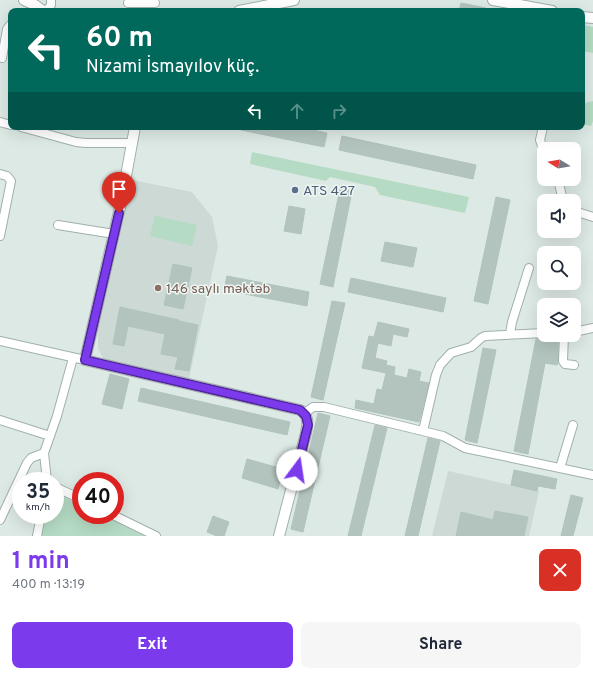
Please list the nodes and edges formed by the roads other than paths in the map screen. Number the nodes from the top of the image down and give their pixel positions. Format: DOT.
graph roads {
  1 [pos="24,0"];
  2 [pos="294,0"];
  3 [pos="493,0"];
  4 [pos="155,1"];
  5 [pos="128,3"];
  6 [pos="529,3"];
  7 [pos="258,4"];
  8 [pos="40,8"];
  9 [pos="247,8"];
  10 [pos="543,8"];
  11 [pos="8,28"];
  12 [pos="2,58"];
  13 [pos="32,130"];
  14 [pos="134,130"];
  15 [pos="542,130"];
  16 [pos="541,142"];
  17 [pos="132,143"];
  18 [pos="0,174"];
  19 [pos="581,213"];
  20 [pos="593,216"];
  21 [pos="58,225"];
  22 [pos="114,234"];
  23 [pos="0,236"];
  24 [pos="529,268"];
  25 [pos="593,328"];
  26 [pos="581,331"];
  27 [pos="537,333"];
  28 [pos="510,334"];
  29 [pos="0,341"];
  30 [pos="564,342"];
  31 [pos="73,358"];
  32 [pos="85,360"];
  33 [pos="574,366"];
  34 [pos="305,413"];
  35 [pos="0,420"];
  36 [pos="573,425"];
  37 [pos="424,431"];
  38 [pos="50,436"];
  39 [pos="44,453"];
  40 [pos="560,468"];
  41 [pos="46,472"];
  42 [pos="593,476"];
  43 [pos="0,520"];
  44 [pos="124,520"];
  45 [pos="39,524"];
  46 [pos="37,536"];
  47 [pos="156,536"];
  48 [pos="279,536"];
  1 -- 8 [label="street"];
  2 -- 7 [label="street"];
  3 -- 6 [label="street"];
  4 -- 5 [label="street"];
  6 -- 10 [label="street"];
  7 -- 9 [label="street"];
  11 -- 12 [label="street"];
  13 -- 17 [label="street"];
  14 -- 17 [label="street"];
  15 -- 16 [label="street"];
  17 -- 22 [label="street"];
  18 -- 23 [label="street"];
  19 -- 20 [label="street"];
  21 -- 22 [label="street"];
  22 -- 32 [label="street"];
  24 -- 28 [label="street"];
  25 -- 26 [label="street"];
  27 -- 28 [label="street"];
  28 -- 37 [label="street"];
  29 -- 31 [label="street"];
  30 -- 33 [label="street"];
  31 -- 32 [label="street"];
  31 -- 38 [label="street"];
  32 -- 34 [label="street"];
  34 -- 37 [label="street"];
  34 -- 48 [label="street"];
  35 -- 38 [label="street"];
  36 -- 40 [label="street"];
  37 -- 40 [label="street"];
  38 -- 39 [label="street"];
  39 -- 41 [label="street"];
  39 -- 43 [label="street"];
  40 -- 42 [label="street"];
  44 -- 47 [label="street"];
  45 -- 46 [label="street"];
}
